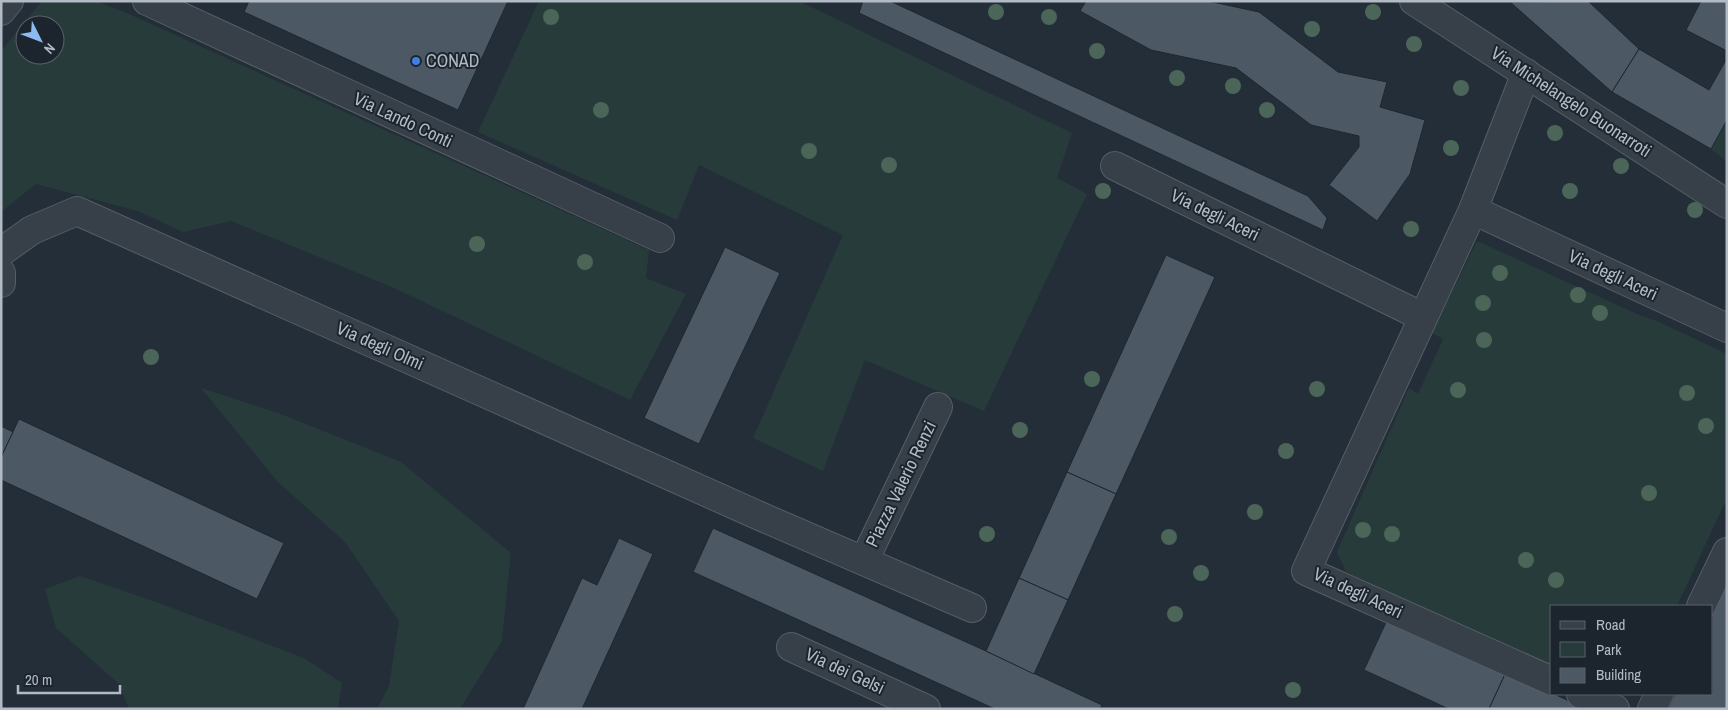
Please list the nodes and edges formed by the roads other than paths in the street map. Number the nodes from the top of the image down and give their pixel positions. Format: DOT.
graph roads {
  1 [pos="9,1"];
  2 [pos="147,1"];
  3 [pos="1414,1"];
  4 [pos="1,11"];
  5 [pos="1526,73"];
  6 [pos="1115,166"];
  7 [pos="1727,204"];
  8 [pos="1473,210"];
  9 [pos="660,238"];
  10 [pos="1,252"];
  11 [pos="1,273"];
  12 [pos="1,283"];
  13 [pos="1423,317"];
  14 [pos="1727,328"];
  15 [pos="938,407"];
  16 [pos="762,517"];
  17 [pos="1727,552"];
  18 [pos="864,562"];
  19 [pos="1701,605"];
  20 [pos="972,608"];
  21 [pos="791,647"];
  22 [pos="1550,679"];
  23 [pos="1583,695"];
  24 [pos="1659,695"];
  25 [pos="926,709"];
  26 [pos="1615,709"];
  27 [pos="1652,709"];
  1 -- 4 [label="street"];
  2 -- 9 [label="street, Via Lando Conti"];
  3 -- 5 [label="street, Via Michelangelo Buonarroti"];
  5 -- 7 [label="street, Via Michelangelo Buonarroti"];
  5 -- 8 [label="street, Via degli Aceri"];
  6 -- 13 [label="street, Via degli Aceri"];
  8 -- 13 [label="street, Via degli Aceri"];
  8 -- 14 [label="street, Via degli Aceri"];
  10 -- 16 [label="street, Via degli Olmi"];
  11 -- 12 [label="street"];
  13 -- 22 [label="street, Via degli Aceri"];
  15 -- 18 [label="street, Piazza Valerio Renzi"];
  16 -- 18 [label="street, Piazza Valerio Renzi"];
  17 -- 19 [label="street"];
  18 -- 20 [label="street, Piazza Valerio Renzi"];
  21 -- 25 [label="street, Via dei Gelsi"];
  23 -- 26 [label="street"];
  24 -- 27 [label="street"];
}
